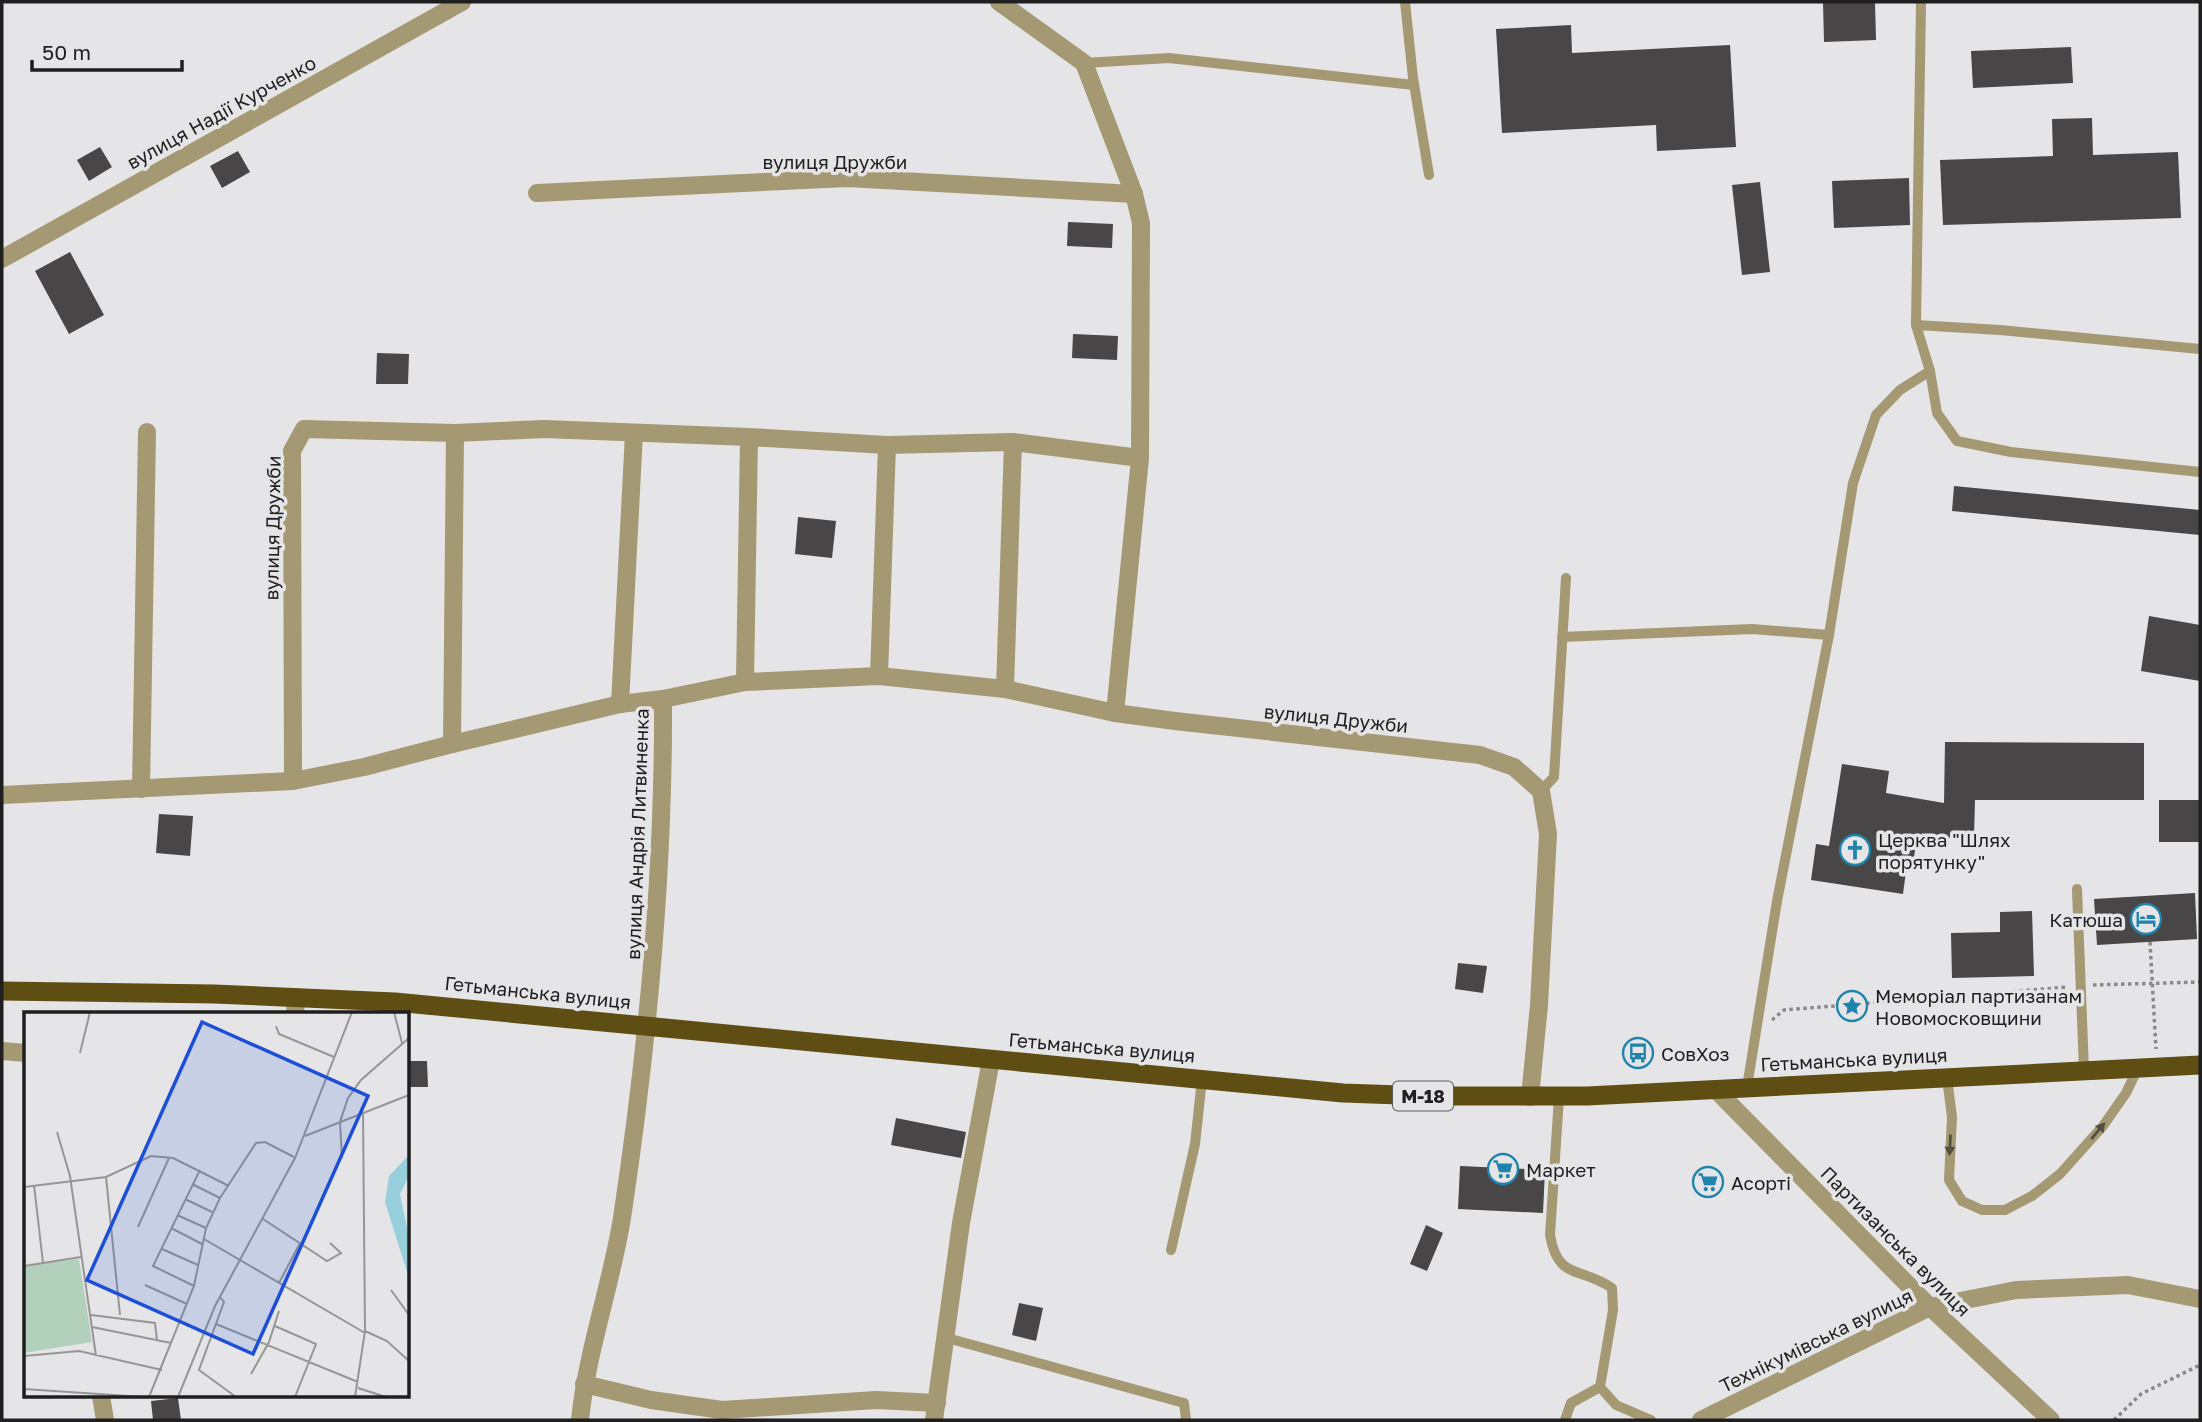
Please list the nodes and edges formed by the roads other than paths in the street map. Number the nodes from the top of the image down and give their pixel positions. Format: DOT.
graph roads {
  1 [pos="462,2"];
  2 [pos="999,2"];
  3 [pos="1405,2"];
  4 [pos="1921,2"];
  5 [pos="1084,63"];
  6 [pos="1414,85"];
  7 [pos="1429,175"];
  8 [pos="537,193"];
  9 [pos="1134,194"];
  10 [pos="2,259"];
  11 [pos="1916,325"];
  12 [pos="2200,349"];
  13 [pos="1930,371"];
  14 [pos="147,432"];
  15 [pos="455,433"];
  16 [pos="634,433"];
  17 [pos="749,437"];
  18 [pos="1013,442"];
  19 [pos="887,445"];
  20 [pos="1140,458"];
  21 [pos="2200,472"];
  22 [pos="1566,578"];
  23 [pos="1829,635"];
  24 [pos="1562,637"];
  25 [pos="879,676"];
  26 [pos="745,682"];
  27 [pos="1005,689"];
  28 [pos="663,699"];
  29 [pos="620,704"];
  30 [pos="1115,713"];
  31 [pos="452,744"];
  32 [pos="293,781"];
  33 [pos="141,789"];
  34 [pos="1541,791"];
  35 [pos="2,795"];
  36 [pos="2077,889"];
  37 [pos="2,992"];
  38 [pos="295,1006"];
  39 [pos="648,1026"];
  40 [pos="2,1051"];
  41 [pos="24,1053"];
  42 [pos="991,1060"];
  43 [pos="2200,1065"];
  44 [pos="2148,1067"];
  45 [pos="2084,1071"];
  46 [pos="1947,1078"];
  47 [pos="1202,1079"];
  48 [pos="1747,1087"];
  49 [pos="1714,1089"];
  50 [pos="1530,1097"];
  51 [pos="1559,1097"];
  52 [pos="1171,1250"];
  53 [pos="2200,1299"];
  54 [pos="1930,1307"];
  55 [pos="947,1338"];
  56 [pos="584,1384"];
  57 [pos="1600,1387"];
  58 [pos="101,1398"];
  59 [pos="936,1412"];
  60 [pos="104,1420"];
  61 [pos="580,1420"];
  62 [pos="1186,1420"];
  63 [pos="1565,1420"];
  64 [pos="1651,1420"];
  65 [pos="1701,1420"];
  66 [pos="2051,1420"];
  1 -- 10 [label="street, вулиця Надії Курченко"];
  2 -- 5 [label="street"];
  3 -- 6 [label="lane"];
  4 -- 11 [label="lane"];
  5 -- 6 [label="lane"];
  5 -- 9 [label="street"];
  6 -- 7 [label="lane"];
  8 -- 9 [label="street, вулиця Дружби"];
  9 -- 20 [label="street"];
  11 -- 12 [label="lane"];
  11 -- 13 [label="lane"];
  13 -- 21 [label="lane"];
  13 -- 23 [label="lane"];
  14 -- 33 [label="street"];
  15 -- 16 [label="street, вулиця Дружби"];
  15 -- 31 [label="street"];
  15 -- 32 [label="street, вулиця Дружби"];
  16 -- 17 [label="street, вулиця Дружби"];
  16 -- 29 [label="street"];
  17 -- 19 [label="street, вулиця Дружби"];
  17 -- 26 [label="street"];
  18 -- 19 [label="street, вулиця Дружби"];
  18 -- 20 [label="street, вулиця Дружби"];
  18 -- 27 [label="street"];
  19 -- 25 [label="street"];
  20 -- 30 [label="street"];
  22 -- 24 [label="lane"];
  23 -- 24 [label="lane"];
  23 -- 48 [label="lane"];
  24 -- 34 [label="lane"];
  25 -- 26 [label="street, вулиця Дружби"];
  25 -- 27 [label="street, вулиця Дружби"];
  26 -- 28 [label="street, вулиця Дружби"];
  27 -- 30 [label="street, вулиця Дружби"];
  28 -- 29 [label="street, вулиця Дружби"];
  28 -- 39 [label="street, вулиця Андрія Литвиненка"];
  29 -- 31 [label="street, вулиця Дружби"];
  30 -- 34 [label="street, вулиця Дружби"];
  31 -- 32 [label="street, вулиця Дружби"];
  32 -- 33 [label="street, вулиця Дружби"];
  33 -- 35 [label="street, вулиця Дружби"];
  34 -- 50 [label="street"];
  36 -- 45 [label="lane"];
  37 -- 38 [label="highway, Гетьманська вулиця / М-18"];
  38 -- 39 [label="highway, Гетьманська вулиця / М-18"];
  39 -- 42 [label="highway, Гетьманська вулиця / М-18"];
  39 -- 56 [label="street, вулиця Андрія Литвиненка"];
  40 -- 41 [label="street"];
  42 -- 47 [label="highway, Гетьманська вулиця / М-18"];
  42 -- 55 [label="street"];
  43 -- 44 [label="highway, Гетьманська вулиця / М-18"];
  44 -- 45 [label="highway, Гетьманська вулиця / М-18"];
  46 -- 44 [label="lane, one-way"];
  45 -- 46 [label="highway, Гетьманська вулиця / М-18"];
  46 -- 48 [label="highway, Гетьманська вулиця / М-18"];
  47 -- 50 [label="highway, Гетьманська вулиця / М-18"];
  47 -- 52 [label="lane"];
  48 -- 49 [label="highway, Гетьманська вулиця / М-18"];
  49 -- 51 [label="highway, Гетьманська вулиця / М-18"];
  49 -- 54 [label="street, Партизанська вулиця"];
  50 -- 51 [label="highway, Гетьманська вулиця / М-18"];
  51 -- 57 [label="lane"];
  53 -- 54 [label="street, Технікумівська вулиця"];
  54 -- 65 [label="street, Технікумівська вулиця"];
  54 -- 66 [label="street, Партизанська вулиця"];
  55 -- 59 [label="street"];
  55 -- 62 [label="lane"];
  56 -- 59 [label="street"];
  56 -- 61 [label="street, вулиця Андрія Литвиненка"];
  57 -- 63 [label="lane"];
  57 -- 64 [label="lane"];
  58 -- 60 [label="street"];
}
